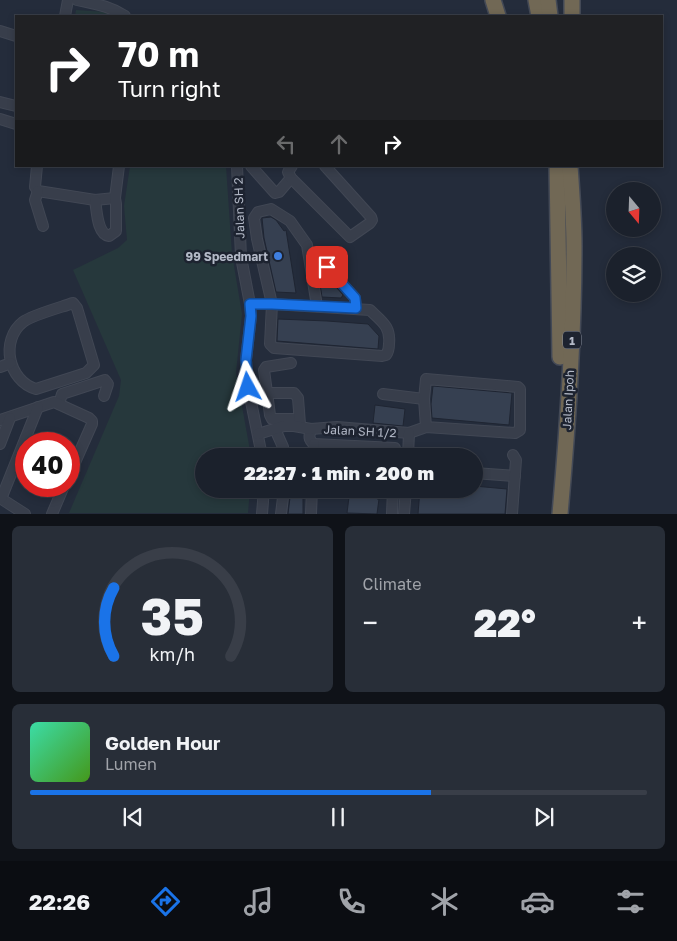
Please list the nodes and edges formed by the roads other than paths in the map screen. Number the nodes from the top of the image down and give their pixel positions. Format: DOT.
graph roads {
  1 [pos="68,0"];
  2 [pos="77,0"];
  3 [pos="492,0"];
  4 [pos="536,0"];
  5 [pos="548,0"];
  6 [pos="572,0"];
  7 [pos="65,15"];
  8 [pos="123,15"];
  9 [pos="498,15"];
  10 [pos="539,15"];
  11 [pos="550,15"];
  12 [pos="572,15"];
  13 [pos="0,31"];
  14 [pos="15,36"];
  15 [pos="0,102"];
  16 [pos="15,106"];
  17 [pos="0,119"];
  18 [pos="15,124"];
  19 [pos="37,167"];
  20 [pos="119,167"];
  21 [pos="237,167"];
  22 [pos="252,167"];
  23 [pos="291,167"];
  24 [pos="326,167"];
  25 [pos="547,167"];
  26 [pos="558,167"];
  27 [pos="570,167"];
  28 [pos="578,167"];
  29 [pos="291,178"];
  30 [pos="38,191"];
  31 [pos="115,198"];
  32 [pos="95,200"];
  33 [pos="558,214"];
  34 [pos="44,226"];
  35 [pos="327,267"];
  36 [pos="250,304"];
  37 [pos="272,304"];
  38 [pos="317,306"];
  39 [pos="356,308"];
  40 [pos="11,363"];
  41 [pos="291,364"];
  42 [pos="0,367"];
  43 [pos="268,393"];
  44 [pos="383,394"];
  45 [pos="104,396"];
  46 [pos="568,398"];
  47 [pos="424,399"];
  48 [pos="59,404"];
  49 [pos="38,408"];
  50 [pos="5,419"];
  51 [pos="300,423"];
  52 [pos="426,427"];
  53 [pos="275,429"];
  54 [pos="310,429"];
  55 [pos="396,432"];
  56 [pos="409,433"];
  57 [pos="258,434"];
  58 [pos="0,444"];
  59 [pos="314,444"];
  60 [pos="261,448"];
  61 [pos="283,448"];
  62 [pos="314,448"];
  63 [pos="354,448"];
  64 [pos="395,448"];
  65 [pos="409,448"];
  66 [pos="80,451"];
  67 [pos="513,455"];
  68 [pos="483,474"];
  69 [pos="515,476"];
  70 [pos="59,497"];
  71 [pos="0,498"];
  72 [pos="263,498"];
  73 [pos="283,498"];
  74 [pos="312,498"];
  75 [pos="393,498"];
  76 [pos="405,498"];
  77 [pos="18,512"];
  78 [pos="52,514"];
  79 [pos="262,514"];
  80 [pos="282,514"];
  81 [pos="311,514"];
  82 [pos="392,514"];
  83 [pos="404,514"];
  84 [pos="512,514"];
  85 [pos="550,514"];
  86 [pos="560,514"];
  1 -- 7 [label="street"];
  2 -- 8 [label="street"];
  3 -- 9 [label="highway"];
  4 -- 10 [label="highway"];
  5 -- 11 [label="highway"];
  6 -- 12 [label="highway"];
  13 -- 14 [label="street"];
  15 -- 16 [label="street"];
  17 -- 18 [label="street"];
  19 -- 30 [label="street"];
  20 -- 31 [label="street"];
  21 -- 36 [label="street, Jalan SH 2"];
  22 -- 29 [label="street"];
  23 -- 29 [label="street"];
  24 -- 29 [label="street"];
  25 -- 33 [label="highway"];
  26 -- 33 [label="highway, Jalan Ipoh / 1"];
  27 -- 46 [label="highway, Jalan Ipoh / 1"];
  28 -- 46 [label="highway"];
  30 -- 32 [label="street"];
  30 -- 34 [label="street"];
  31 -- 32 [label="street"];
  31 -- 32 [label="street"];
  33 -- 85 [label="highway, Jalan Ipoh / 1"];
  35 -- 39 [label="street"];
  36 -- 37 [label="street"];
  36 -- 57 [label="street, Jalan SH 2"];
  37 -- 38 [label="street"];
  37 -- 38 [label="street"];
  37 -- 39 [label="street"];
  38 -- 39 [label="street"];
  40 -- 40 [label="street"];
  40 -- 42 [label="street"];
  41 -- 43 [label="street"];
  43 -- 51 [label="street"];
  43 -- 51 [label="street"];
  44 -- 47 [label="street"];
  45 -- 48 [label="street"];
  46 -- 86 [label="highway, Jalan Ipoh / 1"];
  47 -- 52 [label="street"];
  47 -- 52 [label="street, Jalan SH 1/2"];
  48 -- 49 [label="street"];
  48 -- 66 [label="street"];
  49 -- 50 [label="street"];
  49 -- 71 [label="street"];
  50 -- 58 [label="street"];
  51 -- 53 [label="street, Jalan SH 1/2"];
  51 -- 54 [label="street, Jalan SH 1/2"];
  52 -- 56 [label="street, Jalan SH 1/2"];
  53 -- 57 [label="street, Jalan SH 1/2"];
  53 -- 61 [label="street"];
  54 -- 55 [label="street, Jalan SH 1/2"];
  54 -- 59 [label="street"];
  55 -- 56 [label="street, Jalan SH 1/2"];
  55 -- 64 [label="street"];
  56 -- 65 [label="street"];
  57 -- 60 [label="street, Jalan SH 2"];
  59 -- 62 [label="street"];
  59 -- 63 [label="street"];
  67 -- 69 [label="street"];
  68 -- 69 [label="street"];
  69 -- 84 [label="street"];
  70 -- 78 [label="street"];
  71 -- 77 [label="street"];
  72 -- 79 [label="street"];
  73 -- 80 [label="street"];
  74 -- 81 [label="street"];
  75 -- 82 [label="street"];
  76 -- 83 [label="street"];
}
